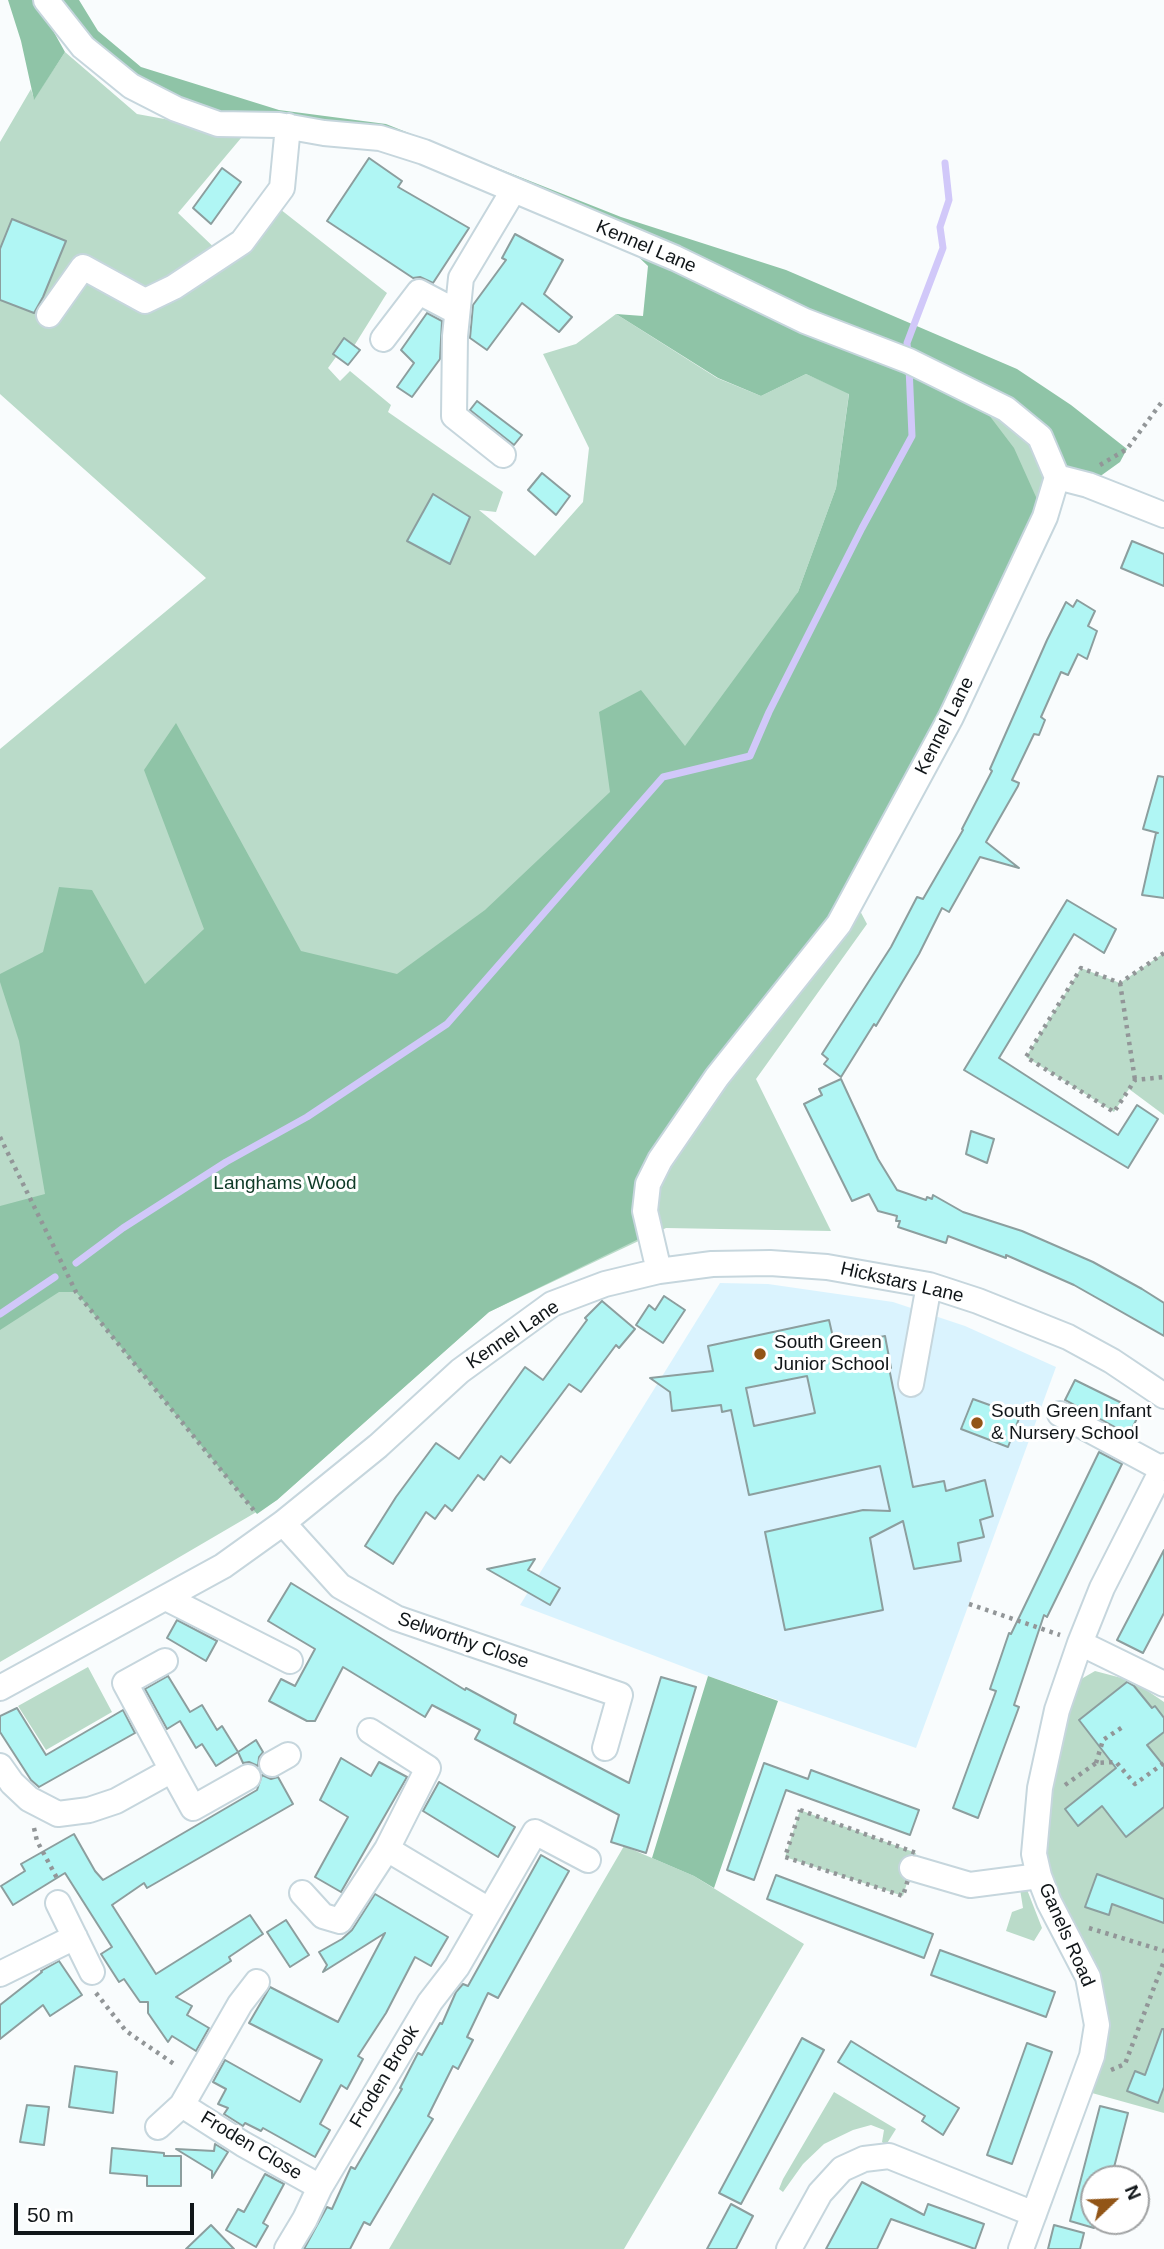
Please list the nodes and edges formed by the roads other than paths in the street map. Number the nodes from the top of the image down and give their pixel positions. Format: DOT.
graph roads {
  1 [pos="46,0"];
  2 [pos="288,126"];
  3 [pos="513,191"];
  4 [pos="457,312"];
  5 [pos="49,315"];
  6 [pos="383,339"];
  7 [pos="503,455"];
  8 [pos="1064,479"];
  9 [pos="1164,515"];
  10 [pos="659,1270"];
  11 [pos="929,1285"];
  12 [pos="911,1384"];
  13 [pos="1164,1396"];
  14 [pos="1060,1413"];
  15 [pos="1163,1468"];
  16 [pos="277,1527"];
  17 [pos="166,1598"];
  18 [pos="1080,1643"];
  19 [pos="165,1661"];
  20 [pos="290,1661"];
  21 [pos="1164,1684"];
  22 [pos="0,1688"];
  23 [pos="370,1731"];
  24 [pos="605,1748"];
  25 [pos="0,1766"];
  26 [pos="172,1770"];
  27 [pos="248,1777"];
  28 [pos="387,1849"];
  29 [pos="588,1860"];
  30 [pos="912,1868"];
  31 [pos="1039,1875"];
  32 [pos="302,1893"];
  33 [pos="58,1903"];
  34 [pos="489,1910"];
  35 [pos="75,1937"];
  36 [pos="92,1972"];
  37 [pos="0,1974"];
  38 [pos="257,1982"];
  39 [pos="182,2105"];
  40 [pos="159,2127"];
  41 [pos="320,2187"];
  42 [pos="1034,2214"];
  43 [pos="287,2249"];
  44 [pos="789,2249"];
  45 [pos="1021,2249"];
  1 -- 2 [label="street, Kennel Lane"];
  2 -- 3 [label="street, Kennel Lane"];
  2 -- 5 [label="street"];
  3 -- 4 [label="street"];
  3 -- 8 [label="street, Kennel Lane"];
  4 -- 6 [label="street"];
  4 -- 7 [label="street"];
  8 -- 9 [label="street"];
  8 -- 10 [label="street, Kennel Lane"];
  10 -- 11 [label="street, Hickstars Lane"];
  10 -- 16 [label="street, Kennel Lane"];
  11 -- 12 [label="street"];
  11 -- 13 [label="street, Hickstars Lane"];
  14 -- 15 [label="street"];
  15 -- 18 [label="street, Ganels Road"];
  16 -- 17 [label="street, Kennel Lane"];
  16 -- 24 [label="street, Selworthy Close"];
  17 -- 20 [label="street"];
  17 -- 22 [label="street, Kennel Lane"];
  18 -- 21 [label="street"];
  18 -- 31 [label="street, Ganels Road"];
  19 -- 26 [label="street"];
  23 -- 28 [label="street"];
  25 -- 26 [label="street"];
  26 -- 27 [label="street"];
  28 -- 32 [label="street"];
  28 -- 34 [label="street"];
  29 -- 34 [label="street, Froden Brook"];
  30 -- 31 [label="street"];
  31 -- 42 [label="street, Ganels Road"];
  33 -- 35 [label="street"];
  34 -- 41 [label="street, Froden Brook"];
  35 -- 36 [label="street"];
  35 -- 37 [label="street"];
  38 -- 39 [label="street, Froden Close"];
  39 -- 40 [label="street, Froden Close"];
  39 -- 41 [label="street, Froden Close"];
  41 -- 43 [label="street, Froden Brook"];
  42 -- 44 [label="street"];
  42 -- 45 [label="street, Ganels Road"];
}
